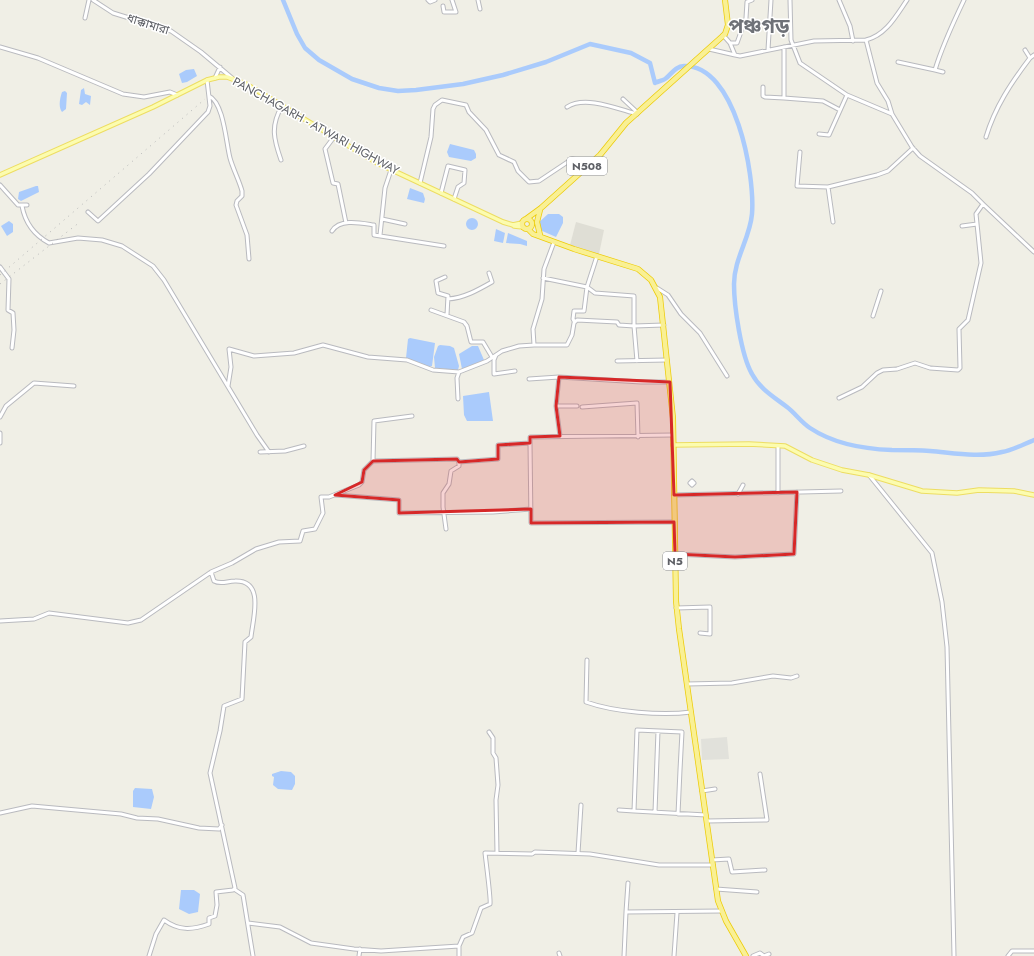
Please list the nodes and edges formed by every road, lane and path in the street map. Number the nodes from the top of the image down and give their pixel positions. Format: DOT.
graph roads {
  1 [pos="89,0"];
  2 [pos="93,0"];
  3 [pos="428,0"];
  4 [pos="435,0"];
  5 [pos="452,0"];
  6 [pos="478,0"];
  7 [pos="725,0"];
  8 [pos="752,0"];
  9 [pos="771,0"];
  10 [pos="790,0"];
  11 [pos="839,0"];
  12 [pos="906,0"];
  13 [pos="964,0"];
  14 [pos="443,6"];
  15 [pos="480,8"];
  16 [pos="85,18"];
  17 [pos="723,35"];
  18 [pos="866,40"];
  19 [pos="854,41"];
  20 [pos="730,43"];
  21 [pos="794,44"];
  22 [pos="0,47"];
  23 [pos="784,47"];
  24 [pos="709,49"];
  25 [pos="768,50"];
  26 [pos="1025,50"];
  27 [pos="735,55"];
  28 [pos="1034,55"];
  29 [pos="1030,58"];
  30 [pos="898,62"];
  31 [pos="220,67"];
  32 [pos="935,70"];
  33 [pos="943,72"];
  34 [pos="215,78"];
  35 [pos="232,78"];
  36 [pos="207,80"];
  37 [pos="763,87"];
  38 [pos="177,95"];
  39 [pos="847,95"];
  40 [pos="209,96"];
  41 [pos="784,98"];
  42 [pos="622,99"];
  43 [pos="282,106"];
  44 [pos="567,106"];
  45 [pos="840,110"];
  46 [pos="637,113"];
  47 [pos="892,114"];
  48 [pos="819,134"];
  49 [pos="334,137"];
  50 [pos="986,137"];
  51 [pos="913,148"];
  52 [pos="800,152"];
  53 [pos="281,160"];
  54 [pos="586,168"];
  55 [pos="391,170"];
  56 [pos="0,175"];
  57 [pos="420,183"];
  58 [pos="0,185"];
  59 [pos="828,187"];
  60 [pos="441,193"];
  61 [pos="454,199"];
  62 [pos="983,204"];
  63 [pos="27,205"];
  64 [pos="22,206"];
  65 [pos="541,208"];
  66 [pos="88,212"];
  67 [pos="532,216"];
  68 [pos="382,219"];
  69 [pos="531,222"];
  70 [pos="833,222"];
  71 [pos="523,223"];
  72 [pos="346,224"];
  73 [pos="405,224"];
  74 [pos="977,224"];
  75 [pos="962,226"];
  76 [pos="332,231"];
  77 [pos="529,231"];
  78 [pos="540,233"];
  79 [pos="380,235"];
  80 [pos="554,242"];
  81 [pos="444,246"];
  82 [pos="1034,252"];
  83 [pos="597,256"];
  84 [pos="249,259"];
  85 [pos="0,267"];
  86 [pos="489,273"];
  87 [pos="445,277"];
  88 [pos="544,278"];
  89 [pos="587,287"];
  90 [pos="657,288"];
  91 [pos="881,291"];
  92 [pos="448,299"];
  93 [pos="431,310"];
  94 [pos="447,315"];
  95 [pos="873,316"];
  96 [pos="574,321"];
  97 [pos="664,325"];
  98 [pos="634,326"];
  99 [pos="534,345"];
  100 [pos="12,348"];
  101 [pos="494,356"];
  102 [pos="667,360"];
  103 [pos="617,361"];
  104 [pos="637,361"];
  105 [pos="515,371"];
  106 [pos="459,372"];
  107 [pos="727,376"];
  108 [pos="559,377"];
  109 [pos="529,379"];
  110 [pos="670,382"];
  111 [pos="74,386"];
  112 [pos="228,386"];
  113 [pos="838,398"];
  114 [pos="458,399"];
  115 [pos="556,406"];
  116 [pos="577,406"];
  117 [pos="582,407"];
  118 [pos="412,416"];
  119 [pos="0,417"];
  120 [pos="0,433"];
  121 [pos="673,435"];
  122 [pos="560,436"];
  123 [pos="638,437"];
  124 [pos="0,442"];
  125 [pos="530,443"];
  126 [pos="673,445"];
  127 [pos="304,446"];
  128 [pos="778,446"];
  129 [pos="260,452"];
  130 [pos="269,452"];
  131 [pos="373,461"];
  132 [pos="459,462"];
  133 [pos="869,476"];
  134 [pos="692,485"];
  135 [pos="742,485"];
  136 [pos="841,491"];
  137 [pos="797,492"];
  138 [pos="778,493"];
  139 [pos="691,494"];
  140 [pos="738,494"];
  141 [pos="335,495"];
  142 [pos="674,495"];
  143 [pos="1034,495"];
  144 [pos="531,509"];
  145 [pos="444,512"];
  146 [pos="674,522"];
  147 [pos="446,529"];
  148 [pos="675,554"];
  149 [pos="211,572"];
  150 [pos="676,608"];
  151 [pos="0,621"];
  152 [pos="700,633"];
  153 [pos="587,660"];
  154 [pos="797,676"];
  155 [pos="687,684"];
  156 [pos="691,712"];
  157 [pos="658,731"];
  158 [pos="489,732"];
  159 [pos="760,774"];
  160 [pos="715,789"];
  161 [pos="702,791"];
  162 [pos="581,804"];
  163 [pos="619,810"];
  164 [pos="634,811"];
  165 [pos="655,812"];
  166 [pos="0,813"];
  167 [pos="678,814"];
  168 [pos="706,815"];
  169 [pos="707,821"];
  170 [pos="222,825"];
  171 [pos="497,853"];
  172 [pos="578,853"];
  173 [pos="713,863"];
  174 [pos="765,870"];
  175 [pos="628,883"];
  176 [pos="234,889"];
  177 [pos="716,889"];
  178 [pos="757,892"];
  179 [pos="722,911"];
  180 [pos="626,912"];
  181 [pos="677,913"];
  182 [pos="248,923"];
  183 [pos="459,946"];
  184 [pos="360,949"];
  185 [pos="1034,951"];
  186 [pos="769,954"];
  187 [pos="149,956"];
  188 [pos="253,956"];
  189 [pos="359,956"];
  190 [pos="459,956"];
  191 [pos="624,956"];
  192 [pos="674,956"];
  193 [pos="746,956"];
  194 [pos="753,956"];
  195 [pos="954,956"];
  196 [pos="1008,956"];
  1 -- 16 [label="street"];
  2 -- 31 [label="street, ধাক্কামারা"];
  3 -- 4 [label="street"];
  5 -- 14 [label="street"];
  6 -- 15 [label="street"];
  7 -- 17 [label="highway"];
  8 -- 20 [label="street"];
  9 -- 25 [label="street"];
  10 -- 21 [label="street"];
  11 -- 19 [label="street"];
  12 -- 18 [label="street"];
  13 -- 32 [label="street"];
  17 -- 20 [label="street"];
  17 -- 24 [label="highway, N508"];
  18 -- 19 [label="street"];
  18 -- 47 [label="street"];
  19 -- 21 [label="street"];
  20 -- 27 [label="street"];
  21 -- 23 [label="street"];
  21 -- 39 [label="street"];
  22 -- 38 [label="street"];
  23 -- 25 [label="street"];
  23 -- 41 [label="street"];
  24 -- 27 [label="street"];
  24 -- 46 [label="highway, N508"];
  25 -- 27 [label="street"];
  26 -- 29 [label="street"];
  28 -- 29 [label="street"];
  29 -- 50 [label="street"];
  30 -- 32 [label="street"];
  31 -- 34 [label="street"];
  31 -- 35 [label="street, ধাক্কামারা"];
  32 -- 33 [label="street"];
  34 -- 35 [label="main road, PANCHAGARH - ATWARI HIGHWAY"];
  34 -- 36 [label="main road, PANCHAGARH - ATWARI HIGHWAY"];
  35 -- 43 [label="main road, PANCHAGARH - ATWARI HIGHWAY"];
  36 -- 38 [label="main road, PANCHAGARH - ATWARI HIGHWAY"];
  36 -- 40 [label="street"];
  37 -- 41 [label="street"];
  38 -- 56 [label="main road, PANCHAGARH - ATWARI HIGHWAY"];
  39 -- 45 [label="street"];
  39 -- 47 [label="street"];
  40 -- 66 [label="street"];
  40 -- 84 [label="street"];
  41 -- 45 [label="street"];
  42 -- 46 [label="street"];
  43 -- 49 [label="main road, PANCHAGARH - ATWARI HIGHWAY"];
  43 -- 53 [label="street"];
  44 -- 46 [label="street"];
  45 -- 48 [label="street"];
  46 -- 54 [label="highway, N508"];
  47 -- 51 [label="street"];
  49 -- 55 [label="main road, PANCHAGARH - ATWARI HIGHWAY"];
  49 -- 72 [label="street"];
  51 -- 59 [label="street"];
  51 -- 62 [label="street"];
  52 -- 59 [label="street"];
  54 -- 57 [label="street"];
  54 -- 65 [label="highway, N508"];
  55 -- 57 [label="main road, PANCHAGARH - ATWARI HIGHWAY"];
  55 -- 68 [label="street"];
  57 -- 60 [label="main road, PANCHAGARH - ATWARI HIGHWAY"];
  58 -- 64 [label="street"];
  59 -- 70 [label="street"];
  60 -- 61 [label="main road, PANCHAGARH - ATWARI HIGHWAY"];
  60 -- 61 [label="street"];
  61 -- 71 [label="main road, PANCHAGARH - ATWARI HIGHWAY"];
  62 -- 74 [label="street"];
  62 -- 82 [label="street"];
  63 -- 64 [label="street"];
  64 -- 112 [label="street"];
  65 -- 67 [label="highway, N508"];
  65 -- 78 [label="highway"];
  67 -- 69 [label="highway"];
  67 -- 71 [label="highway"];
  68 -- 73 [label="street"];
  68 -- 79 [label="street"];
  69 -- 71 [label="highway"];
  69 -- 77 [label="highway"];
  71 -- 77 [label="highway"];
  72 -- 76 [label="street"];
  72 -- 79 [label="street"];
  74 -- 75 [label="street"];
  74 -- 113 [label="street"];
  77 -- 78 [label="highway"];
  78 -- 80 [label="highway, N5"];
  79 -- 81 [label="street"];
  80 -- 83 [label="highway, N5"];
  80 -- 88 [label="street"];
  83 -- 89 [label="street"];
  83 -- 90 [label="highway, N5"];
  85 -- 100 [label="street"];
  86 -- 92 [label="street"];
  87 -- 92 [label="street"];
  88 -- 89 [label="street"];
  88 -- 99 [label="street"];
  89 -- 96 [label="street"];
  89 -- 98 [label="street"];
  90 -- 97 [label="highway, N5"];
  90 -- 107 [label="street"];
  91 -- 95 [label="street"];
  92 -- 94 [label="street"];
  93 -- 94 [label="street"];
  94 -- 101 [label="street"];
  96 -- 98 [label="street"];
  96 -- 99 [label="street"];
  97 -- 98 [label="street"];
  97 -- 102 [label="highway, N5"];
  98 -- 104 [label="street"];
  99 -- 101 [label="street"];
  101 -- 105 [label="street"];
  101 -- 106 [label="street"];
  102 -- 104 [label="street"];
  102 -- 110 [label="highway, N5"];
  103 -- 104 [label="street"];
  106 -- 112 [label="street"];
  106 -- 114 [label="street"];
  108 -- 109 [label="street"];
  108 -- 110 [label="street"];
  108 -- 115 [label="street"];
  110 -- 121 [label="highway, N5"];
  111 -- 119 [label="street"];
  112 -- 130 [label="street"];
  115 -- 116 [label="street"];
  115 -- 122 [label="street"];
  117 -- 123 [label="street"];
  118 -- 131 [label="street"];
  120 -- 124 [label="street"];
  121 -- 123 [label="street"];
  121 -- 126 [label="highway, N5"];
  122 -- 123 [label="street"];
  122 -- 125 [label="street"];
  125 -- 132 [label="street"];
  125 -- 144 [label="street"];
  126 -- 128 [label="main road"];
  126 -- 142 [label="highway, N5"];
  127 -- 130 [label="street"];
  128 -- 133 [label="main road"];
  128 -- 138 [label="street"];
  129 -- 130 [label="street"];
  131 -- 132 [label="street"];
  131 -- 141 [label="street"];
  132 -- 145 [label="street"];
  133 -- 143 [label="main road"];
  133 -- 195 [label="street"];
  134 -- 139 [label="street"];
  135 -- 140 [label="street"];
  136 -- 137 [label="street"];
  137 -- 138 [label="street"];
  137 -- 148 [label="street"];
  138 -- 140 [label="street"];
  139 -- 140 [label="street"];
  139 -- 142 [label="street"];
  141 -- 145 [label="street"];
  141 -- 149 [label="street"];
  142 -- 146 [label="highway, N5"];
  144 -- 145 [label="street"];
  144 -- 146 [label="street"];
  145 -- 147 [label="street"];
  146 -- 148 [label="highway, N5"];
  148 -- 150 [label="highway, N5"];
  149 -- 151 [label="street"];
  149 -- 170 [label="street"];
  150 -- 152 [label="street"];
  150 -- 155 [label="highway, N5"];
  153 -- 156 [label="street"];
  154 -- 155 [label="street"];
  155 -- 156 [label="highway, N5"];
  156 -- 161 [label="highway, N5"];
  157 -- 164 [label="street"];
  157 -- 165 [label="street"];
  157 -- 167 [label="street"];
  158 -- 171 [label="street"];
  159 -- 169 [label="street"];
  160 -- 161 [label="street"];
  161 -- 168 [label="highway, N5"];
  162 -- 172 [label="street"];
  163 -- 164 [label="street"];
  164 -- 165 [label="street"];
  165 -- 167 [label="street"];
  166 -- 170 [label="street"];
  167 -- 168 [label="street"];
  168 -- 169 [label="highway, N5"];
  169 -- 173 [label="highway, N5"];
  170 -- 176 [label="street"];
  171 -- 172 [label="street"];
  171 -- 183 [label="street"];
  172 -- 173 [label="street"];
  173 -- 174 [label="street"];
  173 -- 177 [label="highway, N5"];
  175 -- 180 [label="street"];
  176 -- 182 [label="street"];
  176 -- 187 [label="street"];
  177 -- 178 [label="street"];
  177 -- 179 [label="highway, N5"];
  179 -- 181 [label="street"];
  179 -- 193 [label="highway, N5"];
  180 -- 181 [label="street"];
  180 -- 191 [label="street"];
  181 -- 192 [label="street"];
  182 -- 184 [label="street"];
  182 -- 188 [label="street"];
  183 -- 184 [label="street"];
  183 -- 190 [label="street"];
  184 -- 189 [label="street"];
  185 -- 196 [label="street"];
  186 -- 194 [label="street"];
}
